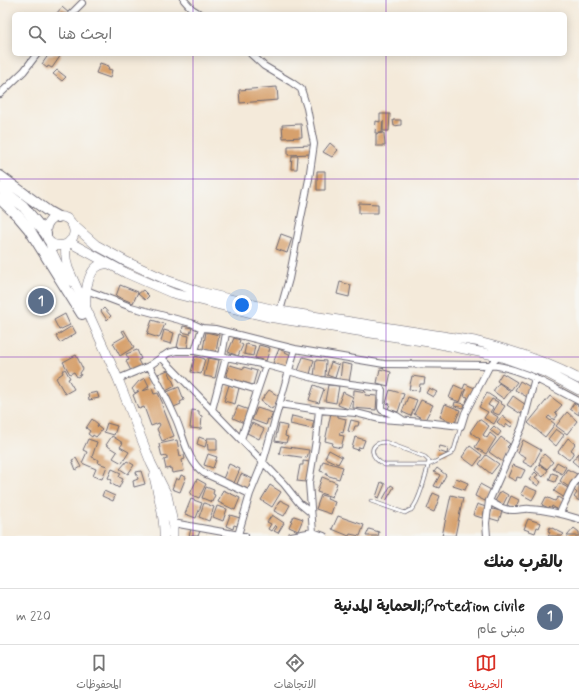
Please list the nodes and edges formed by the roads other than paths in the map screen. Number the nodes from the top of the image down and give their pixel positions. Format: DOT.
graph roads {
  1 [pos="184,0"];
  2 [pos="82,3"];
  3 [pos="73,12"];
  4 [pos="197,12"];
  5 [pos="35,56"];
  6 [pos="253,56"];
  7 [pos="0,94"];
  8 [pos="0,176"];
  9 [pos="0,188"];
  10 [pos="0,199"];
  11 [pos="58,217"];
  12 [pos="72,224"];
  13 [pos="48,238"];
  14 [pos="68,243"];
  15 [pos="109,264"];
  16 [pos="86,290"];
  17 [pos="280,311"];
  18 [pos="85,313"];
  19 [pos="202,328"];
  20 [pos="226,333"];
  21 [pos="295,349"];
  22 [pos="195,351"];
  23 [pos="502,352"];
  24 [pos="161,357"];
  25 [pos="224,357"];
  26 [pos="266,365"];
  27 [pos="490,365"];
  28 [pos="149,366"];
  29 [pos="289,371"];
  30 [pos="535,378"];
  31 [pos="118,379"];
  32 [pos="221,379"];
  33 [pos="579,379"];
  34 [pos="257,390"];
  35 [pos="579,390"];
  36 [pos="579,401"];
  37 [pos="279,404"];
  38 [pos="212,410"];
  39 [pos="319,410"];
  40 [pos="403,420"];
  41 [pos="461,426"];
  42 [pos="241,439"];
  43 [pos="264,462"];
  44 [pos="151,463"];
  45 [pos="428,465"];
  46 [pos="579,477"];
  47 [pos="250,494"];
  48 [pos="371,501"];
  49 [pos="489,501"];
  50 [pos="311,513"];
  51 [pos="560,513"];
  52 [pos="579,519"];
  53 [pos="173,523"];
  54 [pos="313,532"];
  55 [pos="238,535"];
  56 [pos="164,536"];
  57 [pos="173,536"];
  58 [pos="245,536"];
  59 [pos="291,536"];
  60 [pos="324,536"];
  61 [pos="487,536"];
  1 -- 4 [label="street"];
  2 -- 3 [label="street"];
  5 -- 7 [label="street"];
  6 -- 17 [label="street"];
  8 -- 11 [label="highway"];
  9 -- 13 [label="highway"];
  10 -- 18 [label="highway"];
  11 -- 12 [label="main road"];
  11 -- 13 [label="main road"];
  12 -- 14 [label="main road"];
  12 -- 17 [label="main road"];
  13 -- 14 [label="main road"];
  13 -- 18 [label="main road"];
  14 -- 15 [label="main road"];
  14 -- 18 [label="main road"];
  15 -- 16 [label="main road"];
  15 -- 23 [label="main road"];
  16 -- 18 [label="main road"];
  16 -- 19 [label="street"];
  17 -- 23 [label="main road"];
  18 -- 31 [label="main road"];
  19 -- 20 [label="street"];
  19 -- 22 [label="street"];
  20 -- 21 [label="street"];
  20 -- 25 [label="street"];
  21 -- 27 [label="street"];
  21 -- 29 [label="street"];
  22 -- 24 [label="street"];
  22 -- 25 [label="street"];
  23 -- 27 [label="street"];
  23 -- 33 [label="main road"];
  23 -- 35 [label="main road"];
  24 -- 28 [label="street"];
  24 -- 38 [label="street"];
  25 -- 26 [label="street"];
  25 -- 32 [label="street"];
  26 -- 29 [label="street"];
  26 -- 34 [label="street"];
  27 -- 30 [label="street"];
  27 -- 41 [label="street"];
  28 -- 31 [label="street"];
  28 -- 47 [label="street"];
  29 -- 37 [label="street"];
  29 -- 40 [label="street"];
  30 -- 36 [label="street"];
  30 -- 49 [label="street"];
  31 -- 44 [label="main road"];
  32 -- 34 [label="street"];
  32 -- 38 [label="street"];
  34 -- 42 [label="street"];
  37 -- 39 [label="street"];
  37 -- 43 [label="street"];
  38 -- 42 [label="street"];
  39 -- 40 [label="street"];
  39 -- 50 [label="street"];
  40 -- 41 [label="street"];
  41 -- 45 [label="lane"];
  42 -- 43 [label="street"];
  43 -- 47 [label="street"];
  43 -- 50 [label="street"];
  44 -- 53 [label="main road"];
  44 -- 56 [label="main road"];
  45 -- 45 [label="lane"];
  45 -- 48 [label="lane"];
  46 -- 51 [label="street"];
  47 -- 55 [label="street"];
  49 -- 51 [label="street"];
  49 -- 61 [label="street"];
  50 -- 54 [label="street"];
  51 -- 52 [label="street"];
  53 -- 55 [label="street"];
  53 -- 57 [label="main road"];
  54 -- 59 [label="street"];
  54 -- 60 [label="street"];
  55 -- 58 [label="street"];
}
